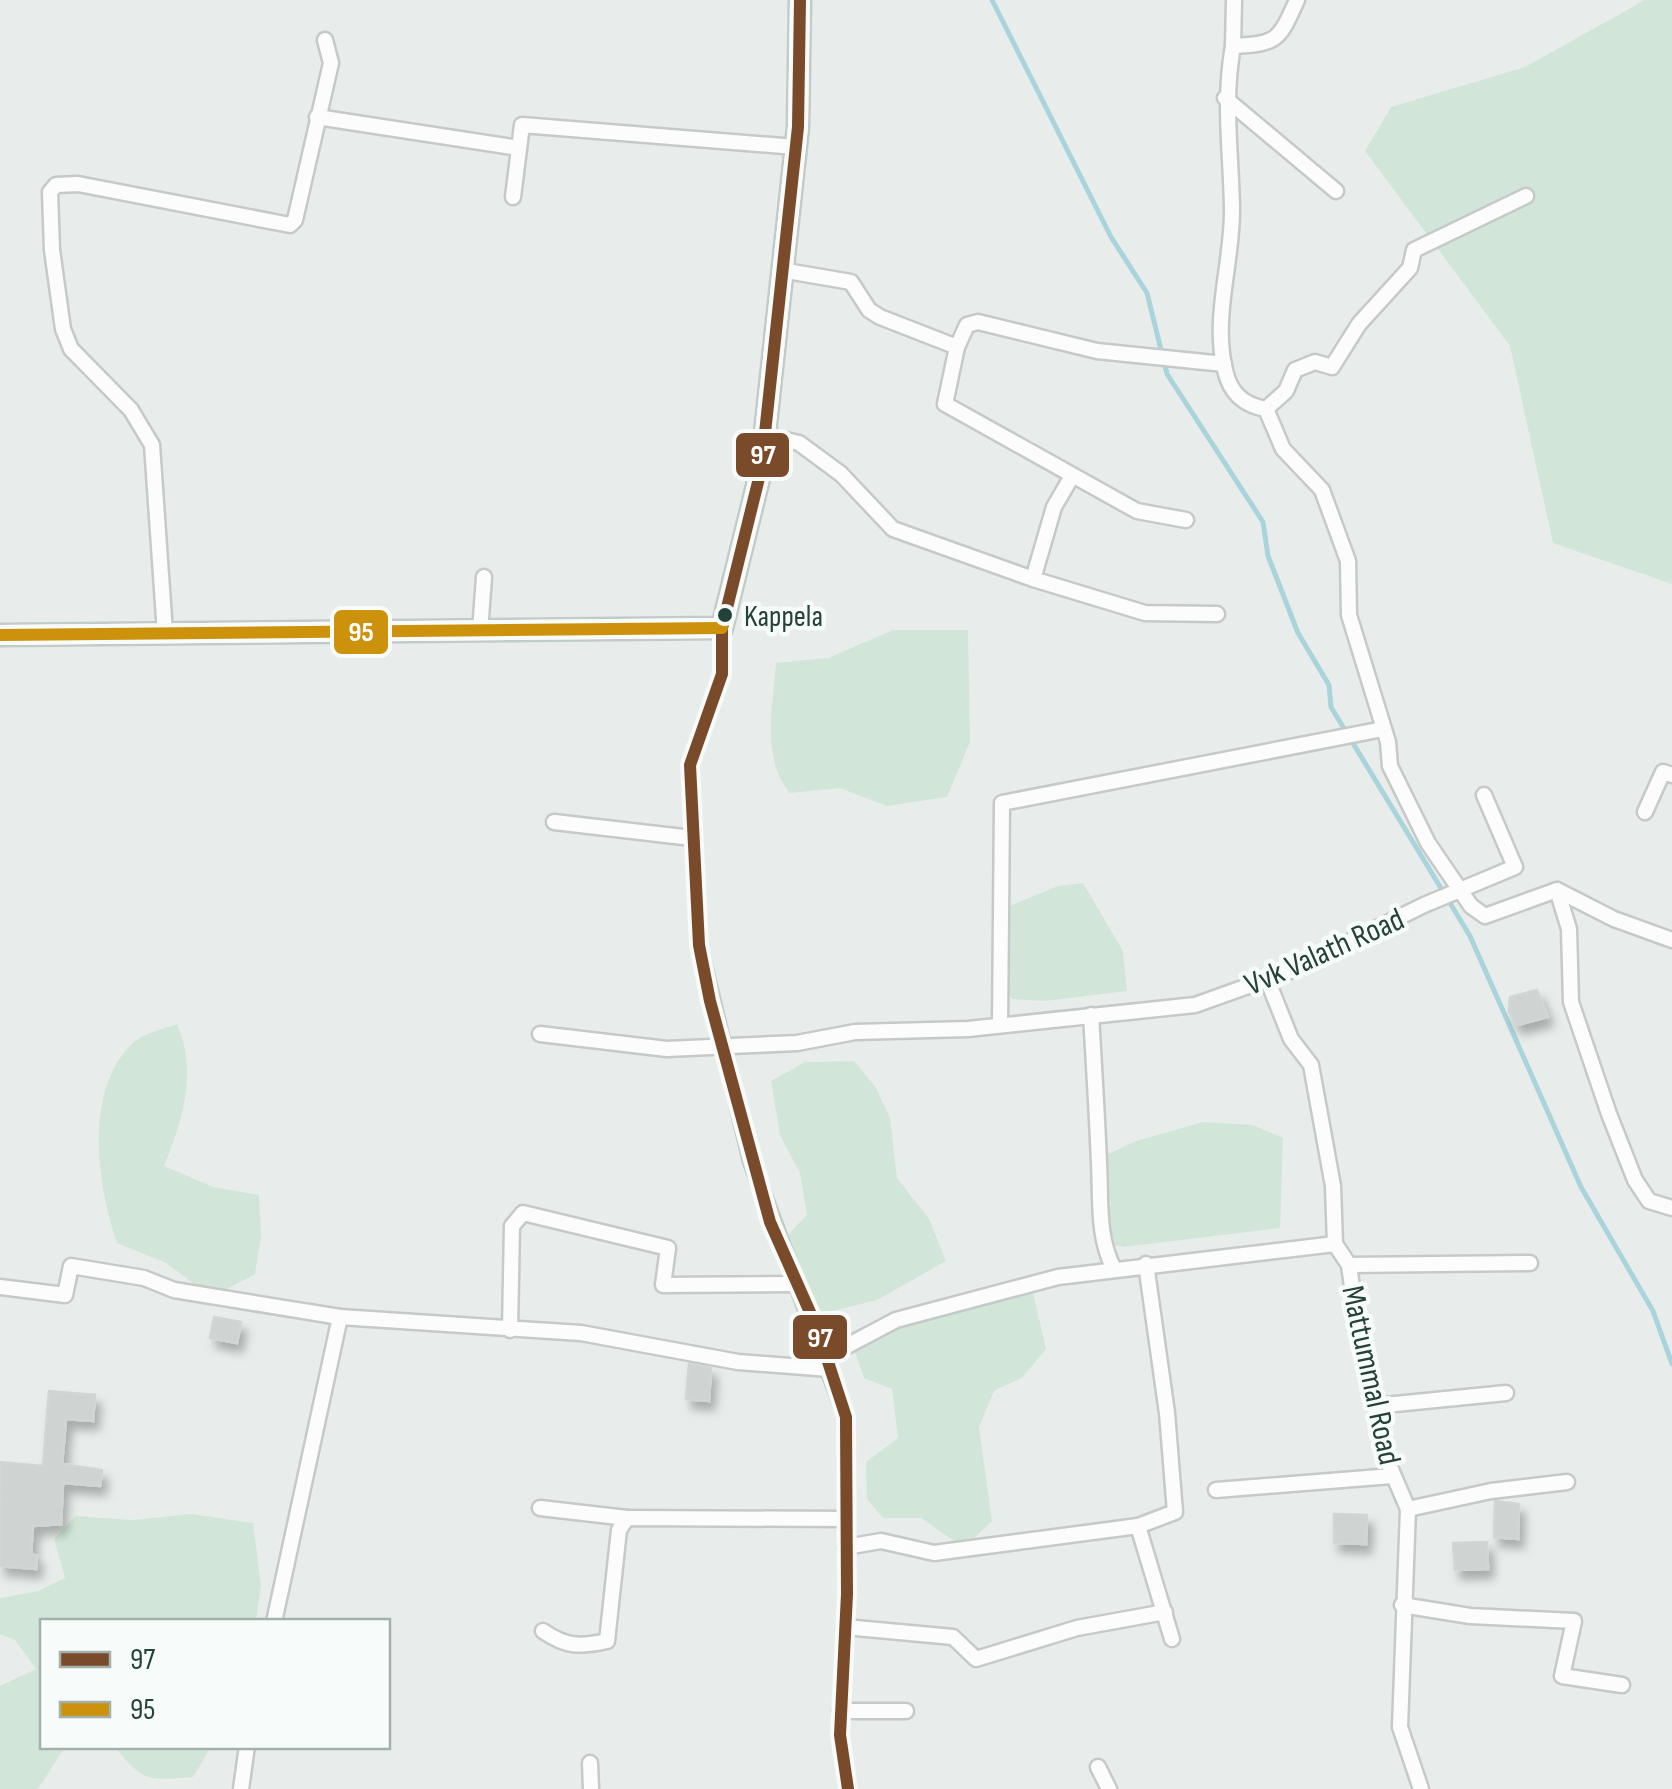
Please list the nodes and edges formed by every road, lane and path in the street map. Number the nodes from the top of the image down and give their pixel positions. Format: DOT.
graph roads {
  1 [pos="800,0"];
  2 [pos="1234,0"];
  3 [pos="1297,0"];
  4 [pos="325,40"];
  5 [pos="1233,46"];
  6 [pos="1225,98"];
  7 [pos="317,117"];
  8 [pos="796,147"];
  9 [pos="519,148"];
  10 [pos="1336,190"];
  11 [pos="1526,196"];
  12 [pos="513,197"];
  13 [pos="781,270"];
  14 [pos="957,347"];
  15 [pos="1224,364"];
  16 [pos="1266,409"];
  17 [pos="764,435"];
  18 [pos="1072,476"];
  19 [pos="1186,520"];
  20 [pos="484,577"];
  21 [pos="1034,579"];
  22 [pos="1217,614"];
  23 [pos="722,628"];
  24 [pos="480,630"];
  25 [pos="165,634"];
  26 [pos="0,635"];
  27 [pos="1383,728"];
  28 [pos="1672,775"];
  29 [pos="1484,795"];
  30 [pos="1646,812"];
  31 [pos="554,822"];
  32 [pos="692,838"];
  33 [pos="1459,890"];
  34 [pos="1557,890"];
  35 [pos="1672,940"];
  36 [pos="1267,980"];
  37 [pos="1091,1015"];
  38 [pos="1000,1026"];
  39 [pos="540,1034"];
  40 [pos="724,1046"];
  41 [pos="1672,1208"];
  42 [pos="1336,1244"];
  43 [pos="1530,1263"];
  44 [pos="1146,1264"];
  45 [pos="1349,1265"];
  46 [pos="1114,1269"];
  47 [pos="798,1284"];
  48 [pos="0,1286"];
  49 [pos="340,1317"];
  50 [pos="510,1330"];
  51 [pos="828,1363"];
  52 [pos="1506,1393"];
  53 [pos="1376,1406"];
  54 [pos="1392,1476"];
  55 [pos="1567,1482"];
  56 [pos="1216,1490"];
  57 [pos="540,1508"];
  58 [pos="1408,1510"];
  59 [pos="626,1518"];
  60 [pos="846,1519"];
  61 [pos="1138,1526"];
  62 [pos="846,1547"];
  63 [pos="1402,1605"];
  64 [pos="1165,1612"];
  65 [pos="275,1619"];
  66 [pos="844,1627"];
  67 [pos="543,1630"];
  68 [pos="1172,1639"];
  69 [pos="1622,1685"];
  70 [pos="906,1711"];
  71 [pos="840,1712"];
  72 [pos="247,1749"];
  73 [pos="590,1763"];
  74 [pos="1098,1767"];
  75 [pos="242,1789"];
  76 [pos="591,1789"];
  77 [pos="848,1789"];
  78 [pos="1109,1789"];
  79 [pos="1421,1789"];
  1 -- 8 [label="main road"];
  2 -- 5 [label="street"];
  3 -- 5 [label="street"];
  4 -- 7 [label="street"];
  5 -- 6 [label="street"];
  6 -- 10 [label="street"];
  6 -- 15 [label="street"];
  7 -- 9 [label="street"];
  7 -- 25 [label="street"];
  8 -- 9 [label="street"];
  8 -- 13 [label="main road"];
  9 -- 12 [label="street"];
  11 -- 16 [label="street"];
  13 -- 14 [label="street"];
  13 -- 17 [label="main road"];
  14 -- 15 [label="street"];
  14 -- 18 [label="street"];
  15 -- 16 [label="street"];
  16 -- 27 [label="street"];
  17 -- 21 [label="street"];
  17 -- 23 [label="main road"];
  18 -- 19 [label="street"];
  18 -- 21 [label="street"];
  20 -- 24 [label="street"];
  21 -- 22 [label="street"];
  23 -- 24 [label="main road"];
  23 -- 32 [label="street"];
  24 -- 25 [label="main road"];
  25 -- 26 [label="main road"];
  27 -- 33 [label="street"];
  27 -- 38 [label="street"];
  28 -- 30 [label="street"];
  29 -- 33 [label="street, Vvk Valath Road"];
  31 -- 32 [label="street"];
  32 -- 40 [label="street"];
  33 -- 34 [label="street"];
  33 -- 36 [label="street, Vvk Valath Road"];
  34 -- 35 [label="street"];
  34 -- 41 [label="street"];
  36 -- 37 [label="street, Vvk Valath Road"];
  36 -- 42 [label="street"];
  37 -- 38 [label="street, Vvk Valath Road"];
  37 -- 46 [label="street"];
  38 -- 40 [label="street, Vvk Valath Road"];
  39 -- 40 [label="street, Vvk Valath Road"];
  40 -- 47 [label="street"];
  42 -- 44 [label="street, Mattummal Road"];
  42 -- 45 [label="street, Mattummal Road"];
  43 -- 45 [label="street"];
  44 -- 46 [label="street, Mattummal Road"];
  44 -- 61 [label="street"];
  45 -- 53 [label="street, Mattummal Road"];
  46 -- 51 [label="street, Mattummal Road"];
  47 -- 50 [label="street"];
  47 -- 51 [label="street"];
  48 -- 49 [label="street"];
  49 -- 50 [label="street"];
  49 -- 65 [label="street"];
  50 -- 51 [label="street"];
  51 -- 60 [label="street"];
  52 -- 53 [label="street"];
  53 -- 54 [label="street, Mattummal Road"];
  54 -- 56 [label="street"];
  54 -- 58 [label="street, Mattummal Road"];
  55 -- 58 [label="street"];
  57 -- 59 [label="street"];
  58 -- 63 [label="street, Mattummal Road"];
  59 -- 60 [label="street"];
  59 -- 67 [label="street"];
  60 -- 62 [label="street"];
  61 -- 62 [label="street"];
  61 -- 64 [label="street"];
  62 -- 66 [label="street"];
  63 -- 69 [label="street"];
  63 -- 79 [label="street, Mattummal Road"];
  64 -- 66 [label="street"];
  64 -- 68 [label="street"];
  66 -- 71 [label="street"];
  70 -- 71 [label="street"];
  71 -- 77 [label="street"];
  72 -- 75 [label="street"];
  73 -- 76 [label="street"];
  74 -- 78 [label="street"];
}
